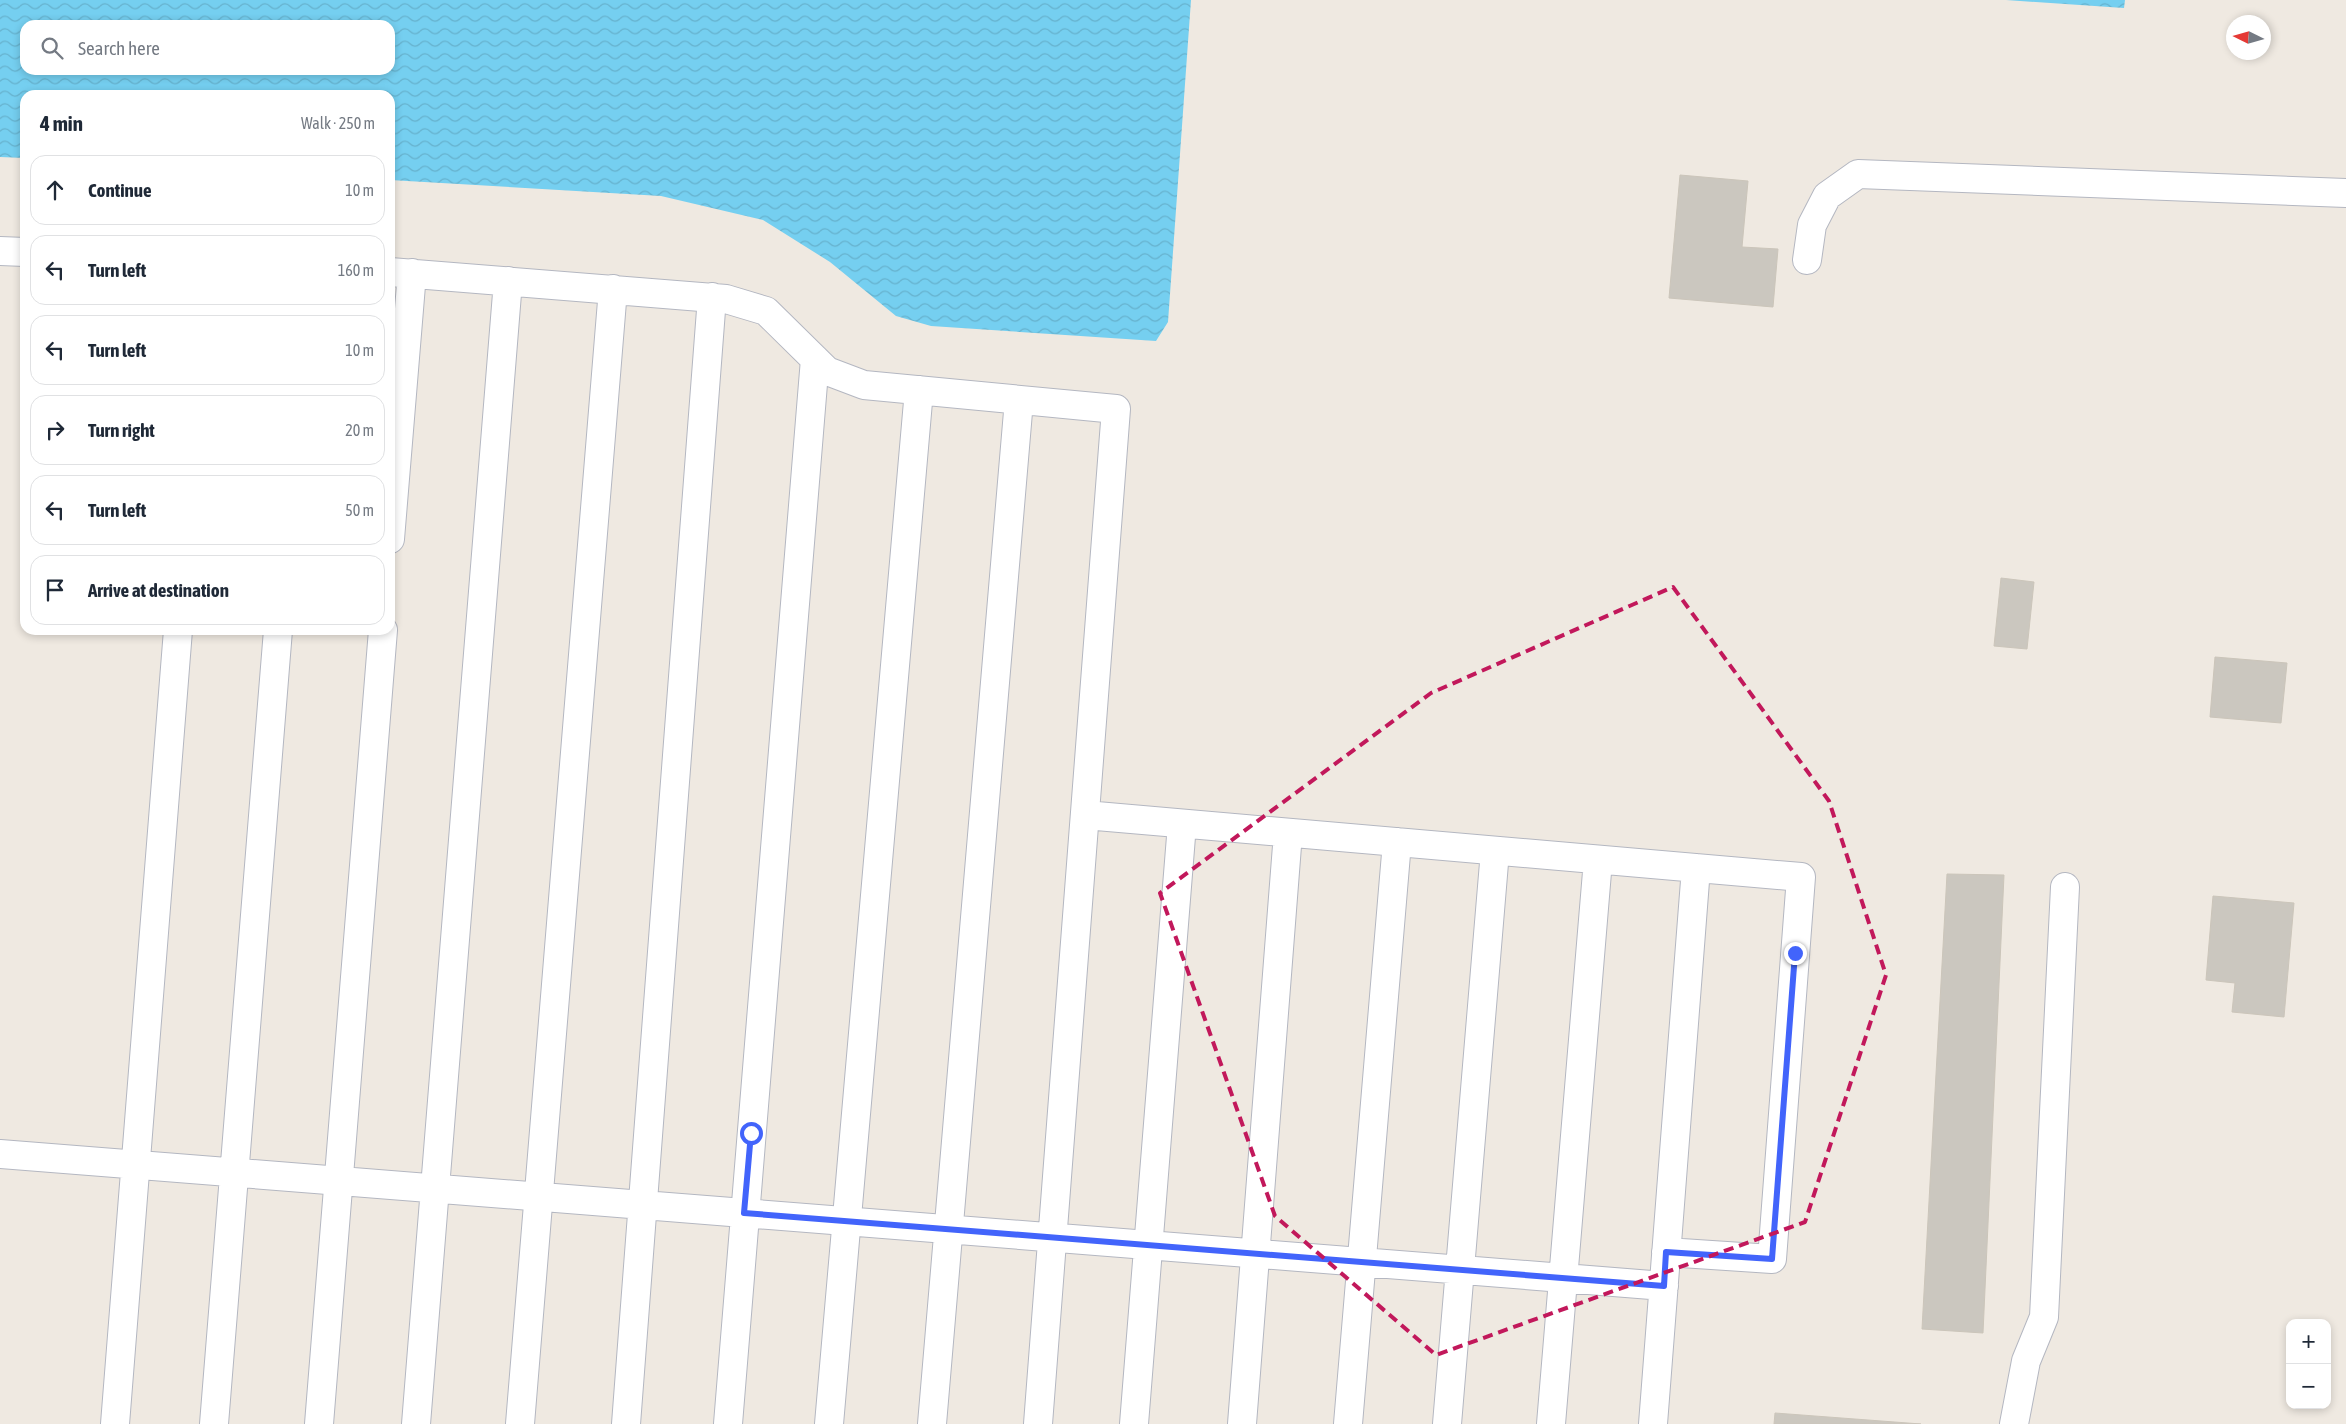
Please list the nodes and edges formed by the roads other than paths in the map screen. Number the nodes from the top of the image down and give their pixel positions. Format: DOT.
graph roads {
  1 [pos="2346,193"];
  2 [pos="0,251"];
  3 [pos="20,252"];
  4 [pos="1807,260"];
  5 [pos="401,272"];
  6 [pos="508,281"];
  7 [pos="613,289"];
  8 [pos="712,297"];
  9 [pos="815,359"];
  10 [pos="919,390"];
  11 [pos="1019,400"];
  12 [pos="395,418"];
  13 [pos="178,635"];
  14 [pos="278,635"];
  15 [pos="383,635"];
  16 [pos="1085,815"];
  17 [pos="1182,824"];
  18 [pos="1288,833"];
  19 [pos="1397,842"];
  20 [pos="1495,850"];
  21 [pos="1598,860"];
  22 [pos="1696,868"];
  23 [pos="2065,887"];
  24 [pos="0,1154"];
  25 [pos="136,1165"];
  26 [pos="234,1172"];
  27 [pos="338,1181"];
  28 [pos="434,1188"];
  29 [pos="538,1196"];
  30 [pos="642,1205"];
  31 [pos="744,1213"];
  32 [pos="847,1221"];
  33 [pos="950,1229"];
  34 [pos="1052,1238"];
  35 [pos="1148,1246"];
  36 [pos="1666,1252"];
  37 [pos="1256,1254"];
  38 [pos="1362,1262"];
  39 [pos="1460,1270"];
  40 [pos="1563,1278"];
  41 [pos="1664,1286"];
  42 [pos="115,1424"];
  43 [pos="214,1424"];
  44 [pos="319,1424"];
  45 [pos="416,1424"];
  46 [pos="520,1424"];
  47 [pos="626,1424"];
  48 [pos="728,1424"];
  49 [pos="829,1424"];
  50 [pos="932,1424"];
  51 [pos="1038,1424"];
  52 [pos="1134,1424"];
  53 [pos="1242,1424"];
  54 [pos="1348,1424"];
  55 [pos="1447,1424"];
  56 [pos="1551,1424"];
  57 [pos="1653,1424"];
  58 [pos="2014,1424"];
  1 -- 4 [label="lane"];
  2 -- 3 [label="lane"];
  5 -- 6 [label="lane"];
  5 -- 12 [label="lane"];
  6 -- 7 [label="lane"];
  6 -- 28 [label="lane"];
  7 -- 8 [label="lane"];
  7 -- 29 [label="lane"];
  8 -- 9 [label="lane"];
  8 -- 30 [label="lane"];
  9 -- 10 [label="lane"];
  9 -- 31 [label="lane"];
  10 -- 11 [label="lane"];
  10 -- 32 [label="lane"];
  11 -- 16 [label="lane"];
  11 -- 33 [label="lane"];
  13 -- 25 [label="lane"];
  14 -- 26 [label="lane"];
  15 -- 27 [label="lane"];
  16 -- 17 [label="lane"];
  16 -- 34 [label="lane"];
  17 -- 18 [label="lane"];
  17 -- 35 [label="lane"];
  18 -- 19 [label="lane"];
  18 -- 37 [label="lane"];
  19 -- 20 [label="lane"];
  19 -- 38 [label="lane"];
  20 -- 21 [label="lane"];
  20 -- 39 [label="lane"];
  21 -- 22 [label="lane"];
  21 -- 40 [label="lane"];
  22 -- 36 [label="lane"];
  22 -- 36 [label="lane"];
  23 -- 58 [label="lane"];
  24 -- 25 [label="lane"];
  25 -- 26 [label="lane"];
  25 -- 42 [label="lane"];
  26 -- 27 [label="lane"];
  26 -- 43 [label="lane"];
  27 -- 28 [label="lane"];
  27 -- 44 [label="lane"];
  28 -- 29 [label="lane"];
  28 -- 45 [label="lane"];
  29 -- 30 [label="lane"];
  29 -- 46 [label="lane"];
  30 -- 31 [label="lane"];
  30 -- 47 [label="lane"];
  31 -- 32 [label="lane"];
  31 -- 48 [label="lane"];
  32 -- 33 [label="lane"];
  32 -- 49 [label="lane"];
  33 -- 34 [label="lane"];
  33 -- 50 [label="lane"];
  34 -- 35 [label="lane"];
  34 -- 51 [label="lane"];
  35 -- 37 [label="lane"];
  35 -- 52 [label="lane"];
  36 -- 41 [label="lane"];
  37 -- 38 [label="lane"];
  37 -- 53 [label="lane"];
  38 -- 39 [label="lane"];
  38 -- 54 [label="lane"];
  39 -- 40 [label="lane"];
  39 -- 55 [label="lane"];
  40 -- 41 [label="lane"];
  40 -- 56 [label="lane"];
  41 -- 57 [label="lane"];
}
